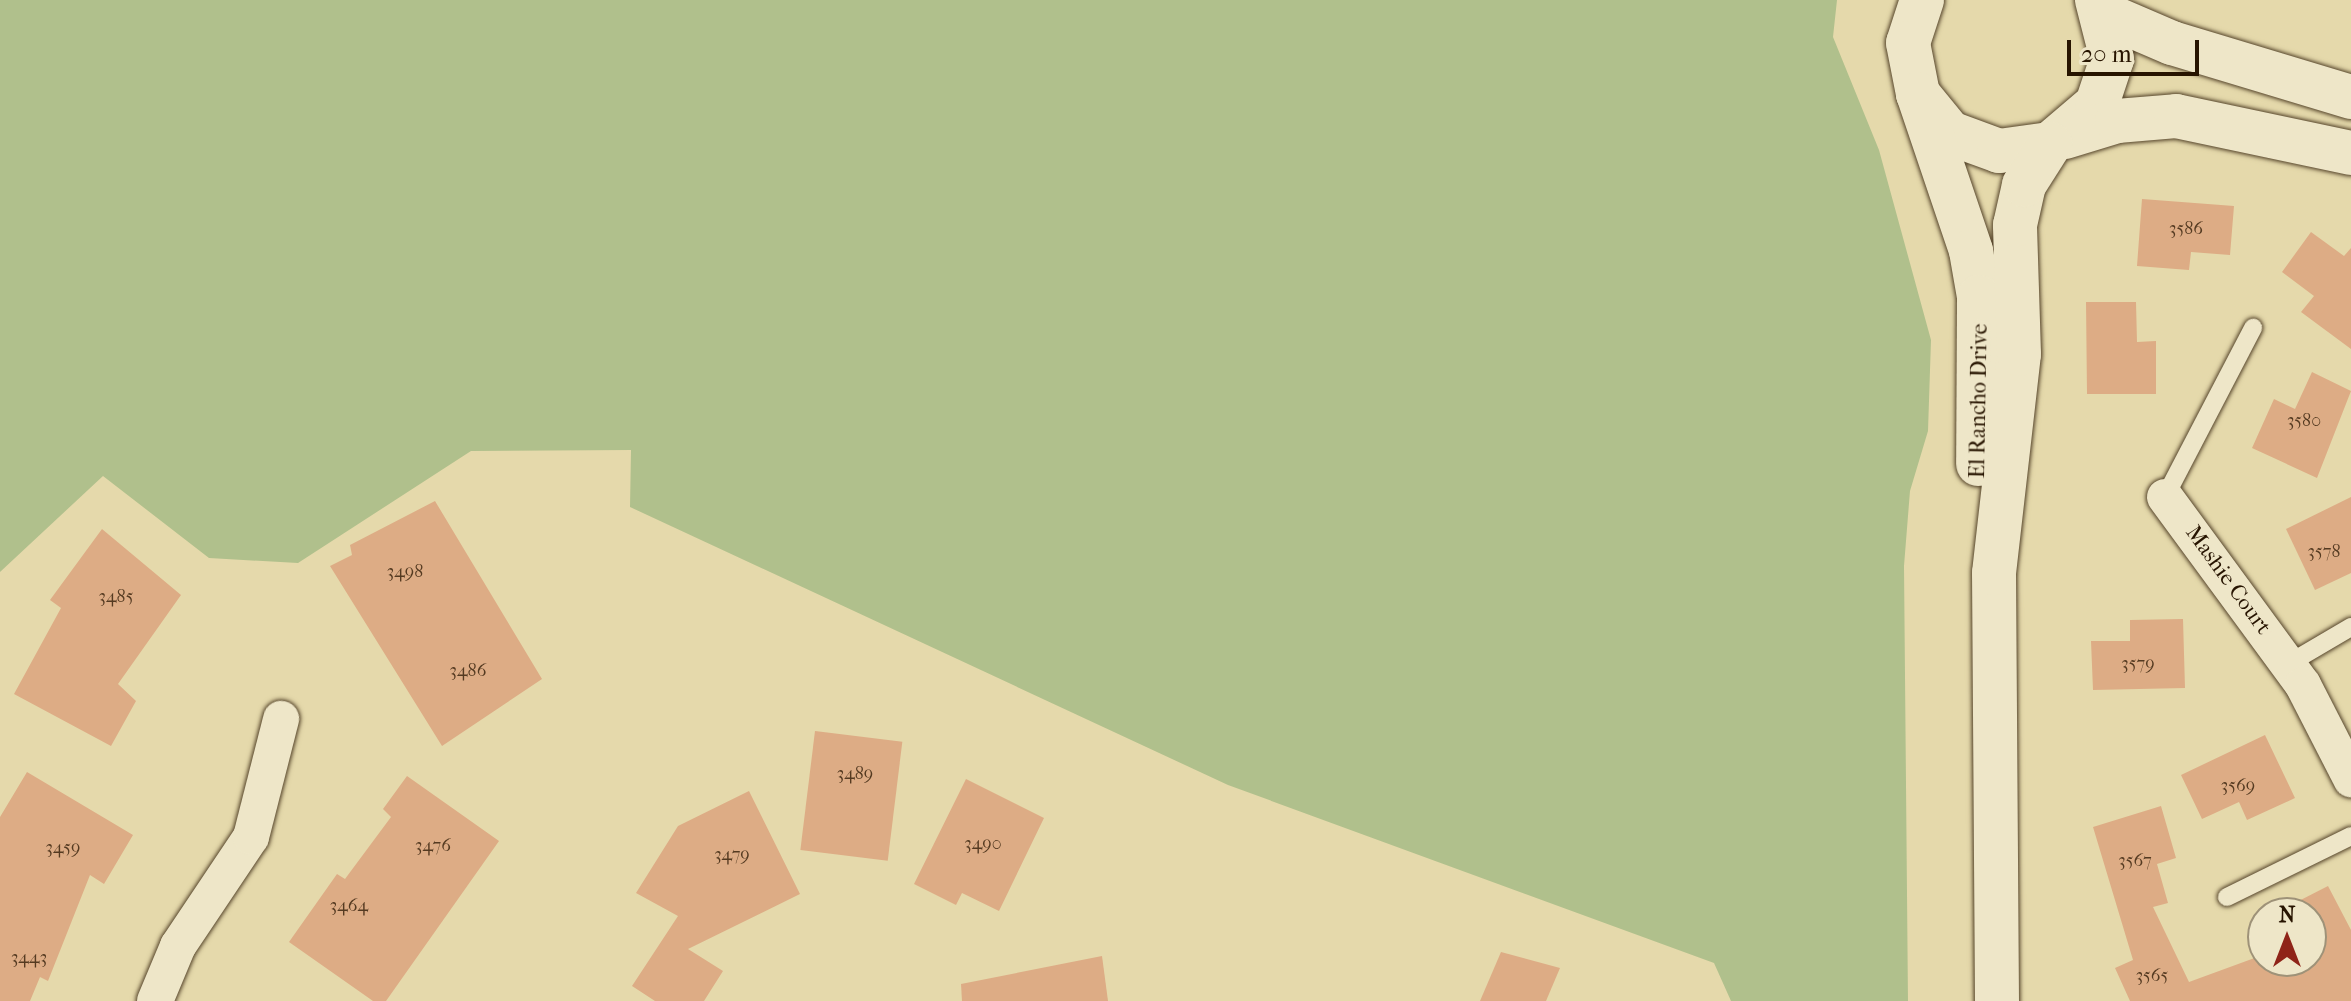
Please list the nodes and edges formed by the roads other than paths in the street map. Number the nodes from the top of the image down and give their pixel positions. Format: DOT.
graph roads {
  1 [pos="1922,0"];
  2 [pos="2154,0"];
  3 [pos="2100,6"];
  4 [pos="2235,64"];
  5 [pos="1918,94"];
  6 [pos="2351,97"];
  7 [pos="2057,141"];
  8 [pos="2351,153"];
  9 [pos="2253,328"];
  10 [pos="2165,497"];
  11 [pos="1994,573"];
  12 [pos="2351,627"];
  13 [pos="2288,664"];
  14 [pos="281,719"];
  15 [pos="2351,779"];
  16 [pos="2351,836"];
  17 [pos="2227,897"];
  18 [pos="155,1001"];
  19 [pos="1997,1001"];
  1 -- 5 [label="main road, El Rancho Drive"];
  2 -- 4 [label="main road"];
  3 -- 4 [label="main road"];
  3 -- 7 [label="main road, El Rancho Drive"];
  4 -- 6 [label="main road"];
  5 -- 7 [label="main road, El Rancho Drive"];
  5 -- 11 [label="main road, El Rancho Drive"];
  7 -- 8 [label="main road"];
  7 -- 11 [label="main road, El Rancho Drive"];
  9 -- 10 [label="lane"];
  10 -- 13 [label="street, Mashie Court"];
  11 -- 19 [label="main road, El Rancho Drive"];
  12 -- 13 [label="lane"];
  13 -- 15 [label="street, Mashie Court"];
  14 -- 18 [label="street"];
  16 -- 17 [label="lane"];
}
